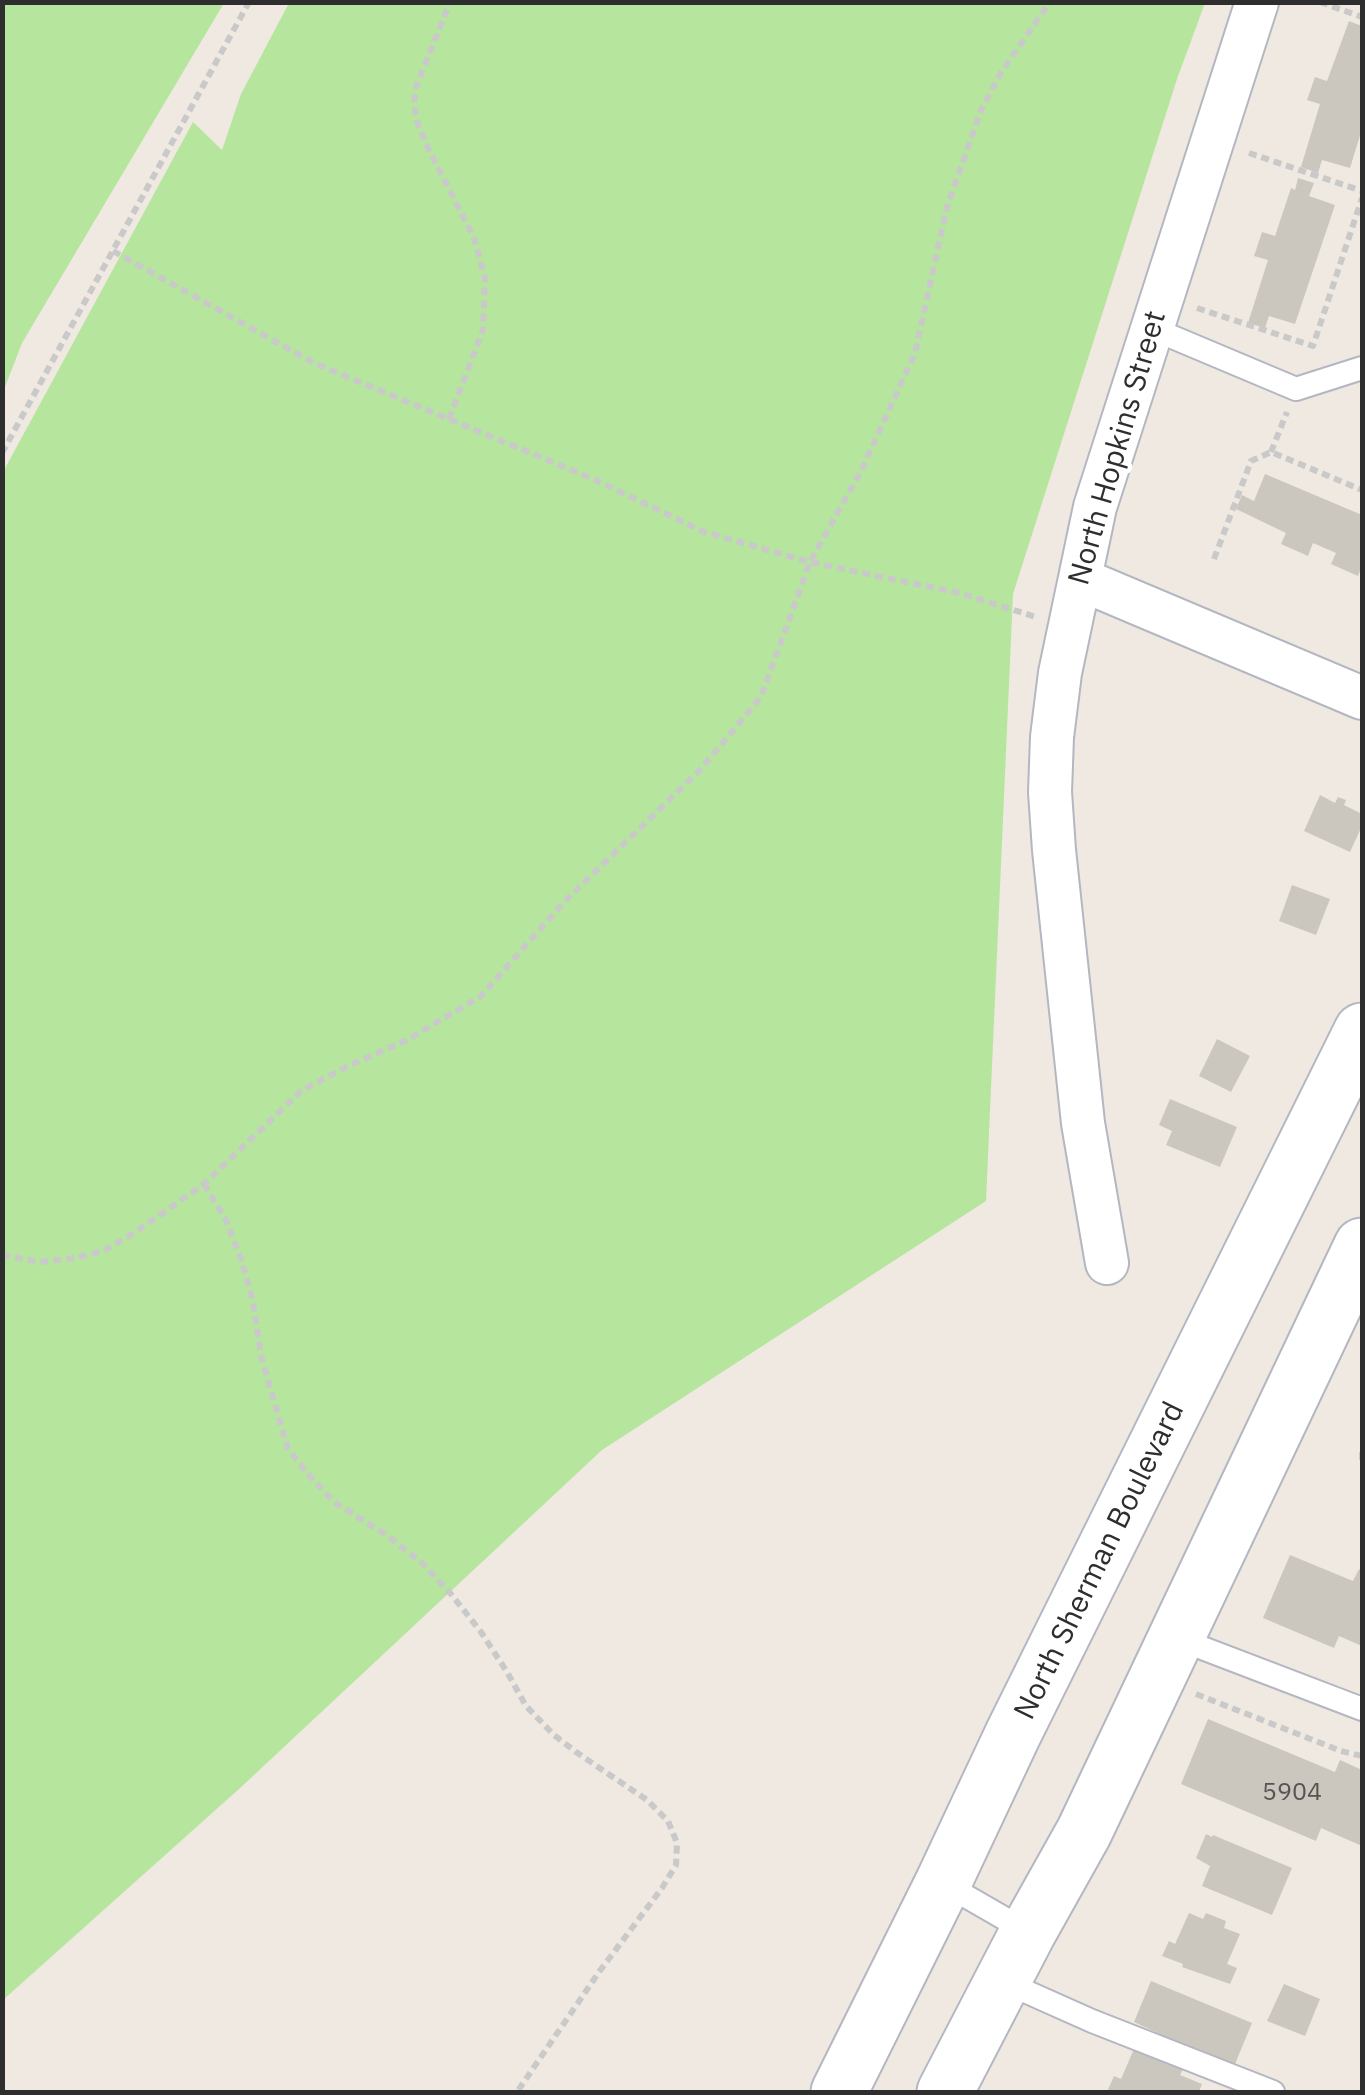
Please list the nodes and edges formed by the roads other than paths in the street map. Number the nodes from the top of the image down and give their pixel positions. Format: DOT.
graph roads {
  1 [pos="1258,2"];
  2 [pos="1151,328"];
  3 [pos="1362,368"];
  4 [pos="1080,579"];
  5 [pos="1362,698"];
  6 [pos="1362,1031"];
  7 [pos="1362,1246"];
  8 [pos="1107,1263"];
  9 [pos="1181,1664"];
  10 [pos="1362,1709"];
  11 [pos="943,1883"];
  12 [pos="1028,1932"];
  13 [pos="1009,1984"];
  14 [pos="839,2092"];
  15 [pos="946,2092"];
  16 [pos="1272,2092"];
  1 -- 2 [label="street, North Hopkins Street"];
  2 -- 3 [label="lane"];
  2 -- 4 [label="street, North Hopkins Street"];
  4 -- 5 [label="street"];
  4 -- 8 [label="street, North Hopkins Street"];
  6 -- 11 [label="main road, North Sherman Boulevard"];
  7 -- 9 [label="main road"];
  9 -- 10 [label="lane"];
  9 -- 12 [label="main road"];
  11 -- 12 [label="lane"];
  11 -- 14 [label="main road, North Sherman Boulevard"];
  12 -- 15 [label="main road"];
  13 -- 16 [label="lane"];
}
